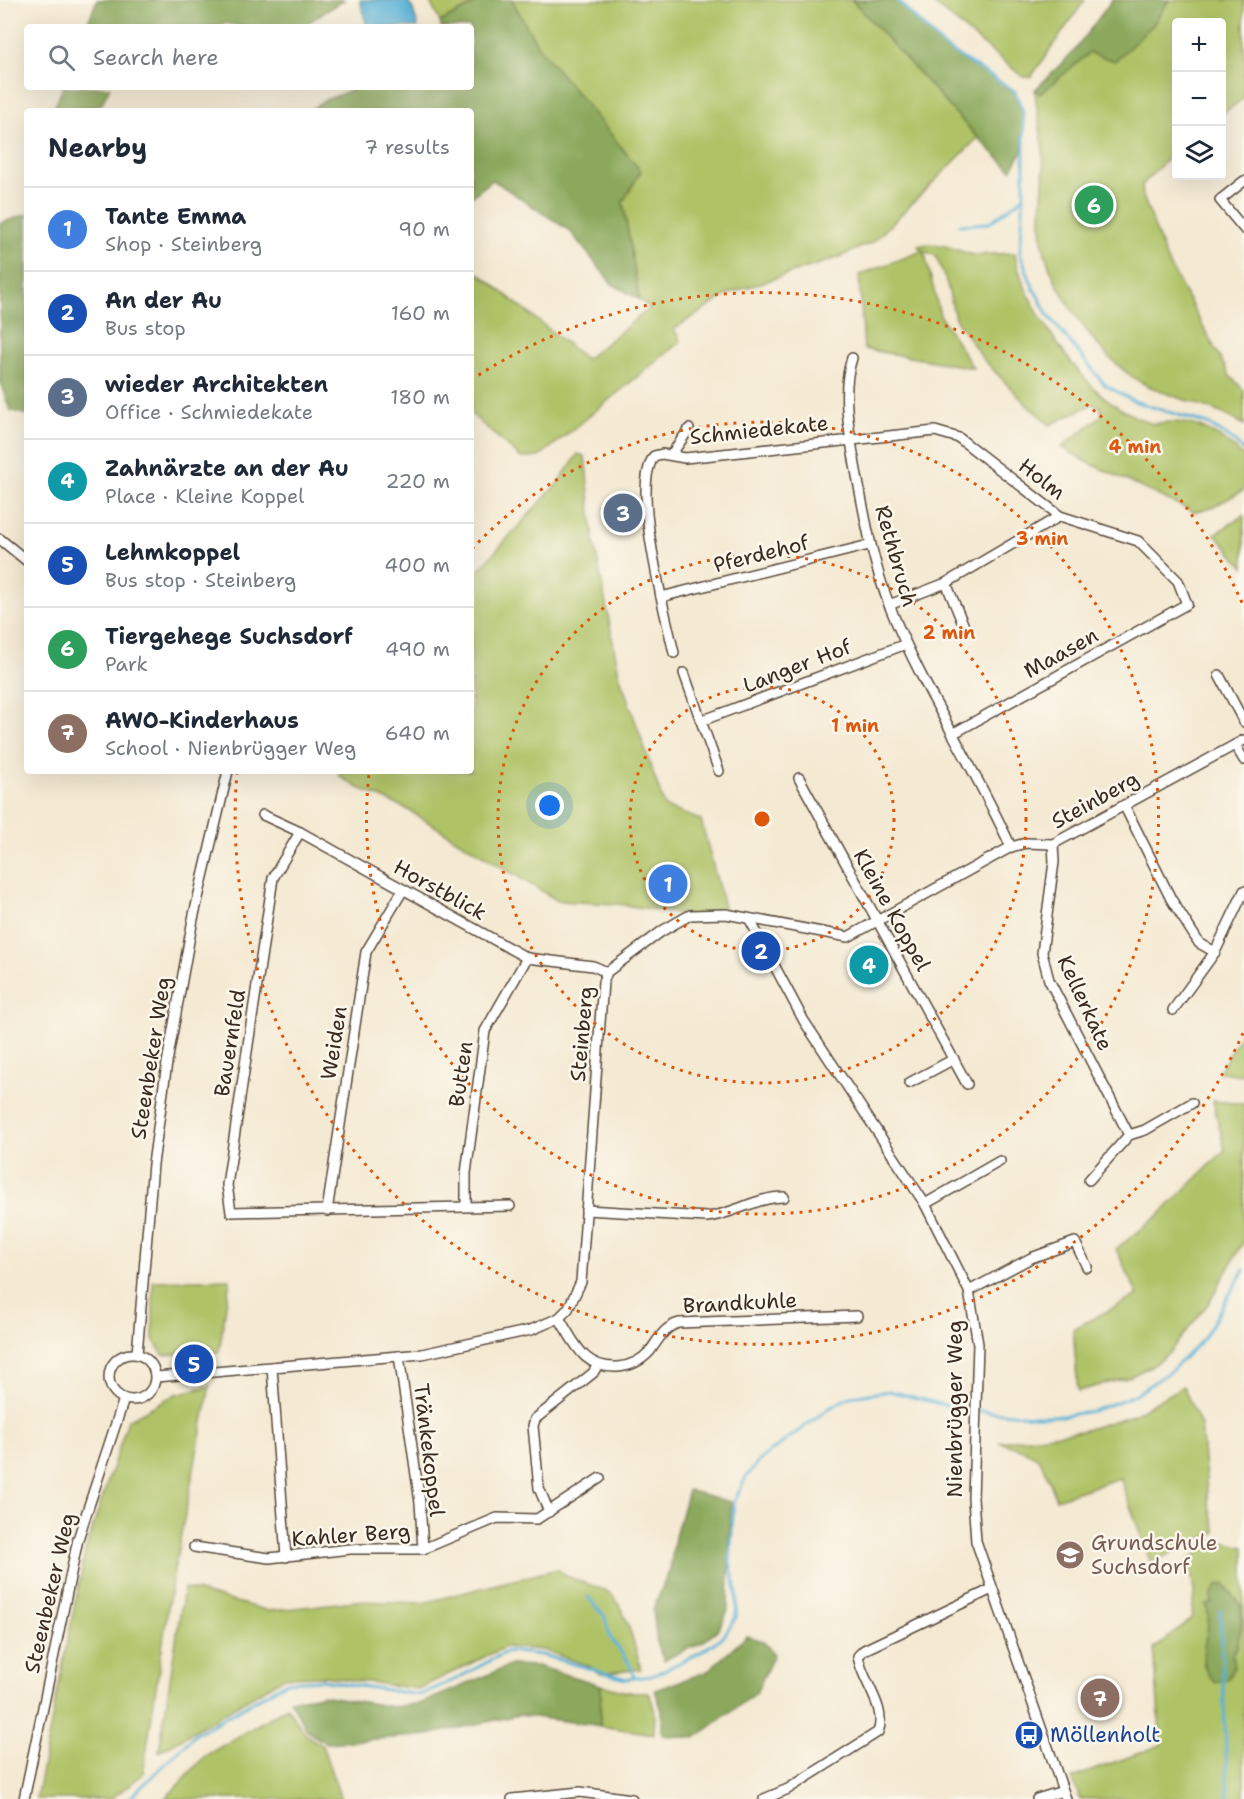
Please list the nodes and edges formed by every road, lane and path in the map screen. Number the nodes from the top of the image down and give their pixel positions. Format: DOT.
graph roads {
  1 [pos="1244,181"];
  2 [pos="1244,229"];
  3 [pos="852,358"];
  4 [pos="689,429"];
  5 [pos="850,438"];
  6 [pos="671,455"];
  7 [pos="1060,516"];
  8 [pos="0,539"];
  9 [pos="869,545"];
  10 [pos="24,559"];
  11 [pos="945,583"];
  12 [pos="661,597"];
  13 [pos="1187,604"];
  14 [pos="889,605"];
  15 [pos="966,631"];
  16 [pos="906,644"];
  17 [pos="674,653"];
  18 [pos="684,673"];
  19 [pos="1219,675"];
  20 [pos="701,721"];
  21 [pos="1244,722"];
  22 [pos="954,733"];
  23 [pos="1240,742"];
  24 [pos="1244,760"];
  25 [pos="719,771"];
  26 [pos="227,774"];
  27 [pos="799,778"];
  28 [pos="1124,805"];
  29 [pos="262,815"];
  30 [pos="300,832"];
  31 [pos="1053,844"];
  32 [pos="1011,847"];
  33 [pos="403,890"];
  34 [pos="1244,891"];
  35 [pos="750,920"];
  36 [pos="878,922"];
  37 [pos="1215,952"];
  38 [pos="527,958"];
  39 [pos="607,972"];
  40 [pos="1173,1010"];
  41 [pos="954,1059"];
  42 [pos="909,1083"];
  43 [pos="967,1084"];
  44 [pos="1192,1103"];
  45 [pos="1129,1135"];
  46 [pos="1000,1161"];
  47 [pos="1089,1180"];
  48 [pos="784,1197"];
  49 [pos="925,1204"];
  50 [pos="466,1206"];
  51 [pos="510,1206"];
  52 [pos="586,1210"];
  53 [pos="327,1211"];
  54 [pos="1087,1267"];
  55 [pos="969,1292"];
  56 [pos="857,1316"];
  57 [pos="559,1318"];
  58 [pos="136,1354"];
  59 [pos="399,1356"];
  60 [pos="272,1366"];
  61 [pos="597,1366"];
  62 [pos="156,1377"];
  63 [pos="124,1399"];
  64 [pos="600,1478"];
  65 [pos="549,1512"];
  66 [pos="194,1547"];
  67 [pos="423,1549"];
  68 [pos="286,1557"];
  69 [pos="992,1589"];
  70 [pos="1065,1795"];
  71 [pos="545,1796"];
  72 [pos="24,1799"];
  73 [pos="512,1799"];
  74 [pos="632,1799"];
  75 [pos="764,1799"];
  76 [pos="1036,1799"];
  1 -- 2 [label="street"];
  3 -- 5 [label="street, Rethbruch"];
  4 -- 6 [label="street, Schmiedekate"];
  5 -- 6 [label="street, Schmiedekate"];
  5 -- 7 [label="street, Holm"];
  5 -- 9 [label="street, Rethbruch"];
  6 -- 12 [label="street, Schmiedekate"];
  7 -- 11 [label="street"];
  7 -- 13 [label="street, Holm"];
  8 -- 10 [label="street"];
  9 -- 12 [label="street, Pferdehof"];
  9 -- 14 [label="street, Rethbruch"];
  11 -- 14 [label="street"];
  11 -- 15 [label="street"];
  12 -- 17 [label="street"];
  13 -- 22 [label="street, Maasen"];
  14 -- 16 [label="street, Rethbruch"];
  16 -- 20 [label="street, Langer Hof"];
  16 -- 22 [label="street, Rethbruch"];
  18 -- 20 [label="street"];
  19 -- 21 [label="street"];
  20 -- 25 [label="street"];
  22 -- 32 [label="street, Rethbruch"];
  23 -- 24 [label="street"];
  23 -- 28 [label="street, Steinberg"];
  26 -- 58 [label="street, Steenbeker Weg"];
  27 -- 36 [label="street, Kleine Koppel"];
  28 -- 31 [label="street, Steinberg"];
  28 -- 37 [label="street"];
  29 -- 30 [label="street, Horstblick"];
  30 -- 33 [label="street, Horstblick"];
  30 -- 53 [label="street, Bauernfeld"];
  31 -- 32 [label="street, Steinberg"];
  31 -- 45 [label="street, Kellerkate"];
  32 -- 36 [label="street, Steinberg"];
  33 -- 38 [label="street, Horstblick"];
  33 -- 53 [label="street, Weiden"];
  34 -- 37 [label="street"];
  35 -- 36 [label="street, Steinberg"];
  35 -- 39 [label="street, Steinberg"];
  35 -- 49 [label="street, Nienbrügger Weg"];
  36 -- 41 [label="street, Kleine Koppel"];
  37 -- 40 [label="street"];
  38 -- 39 [label="street, Horstblick"];
  38 -- 50 [label="street, Butten"];
  39 -- 52 [label="street, Steinberg"];
  41 -- 42 [label="street"];
  41 -- 43 [label="street, Kleine Koppel"];
  44 -- 45 [label="street"];
  45 -- 47 [label="street"];
  46 -- 49 [label="street"];
  48 -- 52 [label="street"];
  49 -- 55 [label="street, Nienbrügger Weg"];
  50 -- 51 [label="street"];
  50 -- 53 [label="street"];
  52 -- 57 [label="street, Steinberg"];
  54 -- 55 [label="street"];
  55 -- 69 [label="street, Nienbrügger Weg"];
  56 -- 61 [label="street, Brandkuhle"];
  57 -- 59 [label="street"];
  57 -- 61 [label="street"];
  58 -- 62 [label="street"];
  58 -- 63 [label="street"];
  59 -- 60 [label="street"];
  59 -- 67 [label="street, Tränkekoppel"];
  60 -- 62 [label="street"];
  60 -- 68 [label="street"];
  61 -- 65 [label="street"];
  62 -- 63 [label="street"];
  63 -- 72 [label="street, Steenbeker Weg"];
  64 -- 65 [label="street, Kahler Berg"];
  65 -- 67 [label="street, Kahler Berg"];
  66 -- 68 [label="street, Kahler Berg"];
  67 -- 68 [label="street, Kahler Berg"];
  69 -- 70 [label="street, Nienbrügger Weg"];
  69 -- 75 [label="street"];
  70 -- 76 [label="street"];
  71 -- 73 [label="street"];
  71 -- 74 [label="street"];
}
